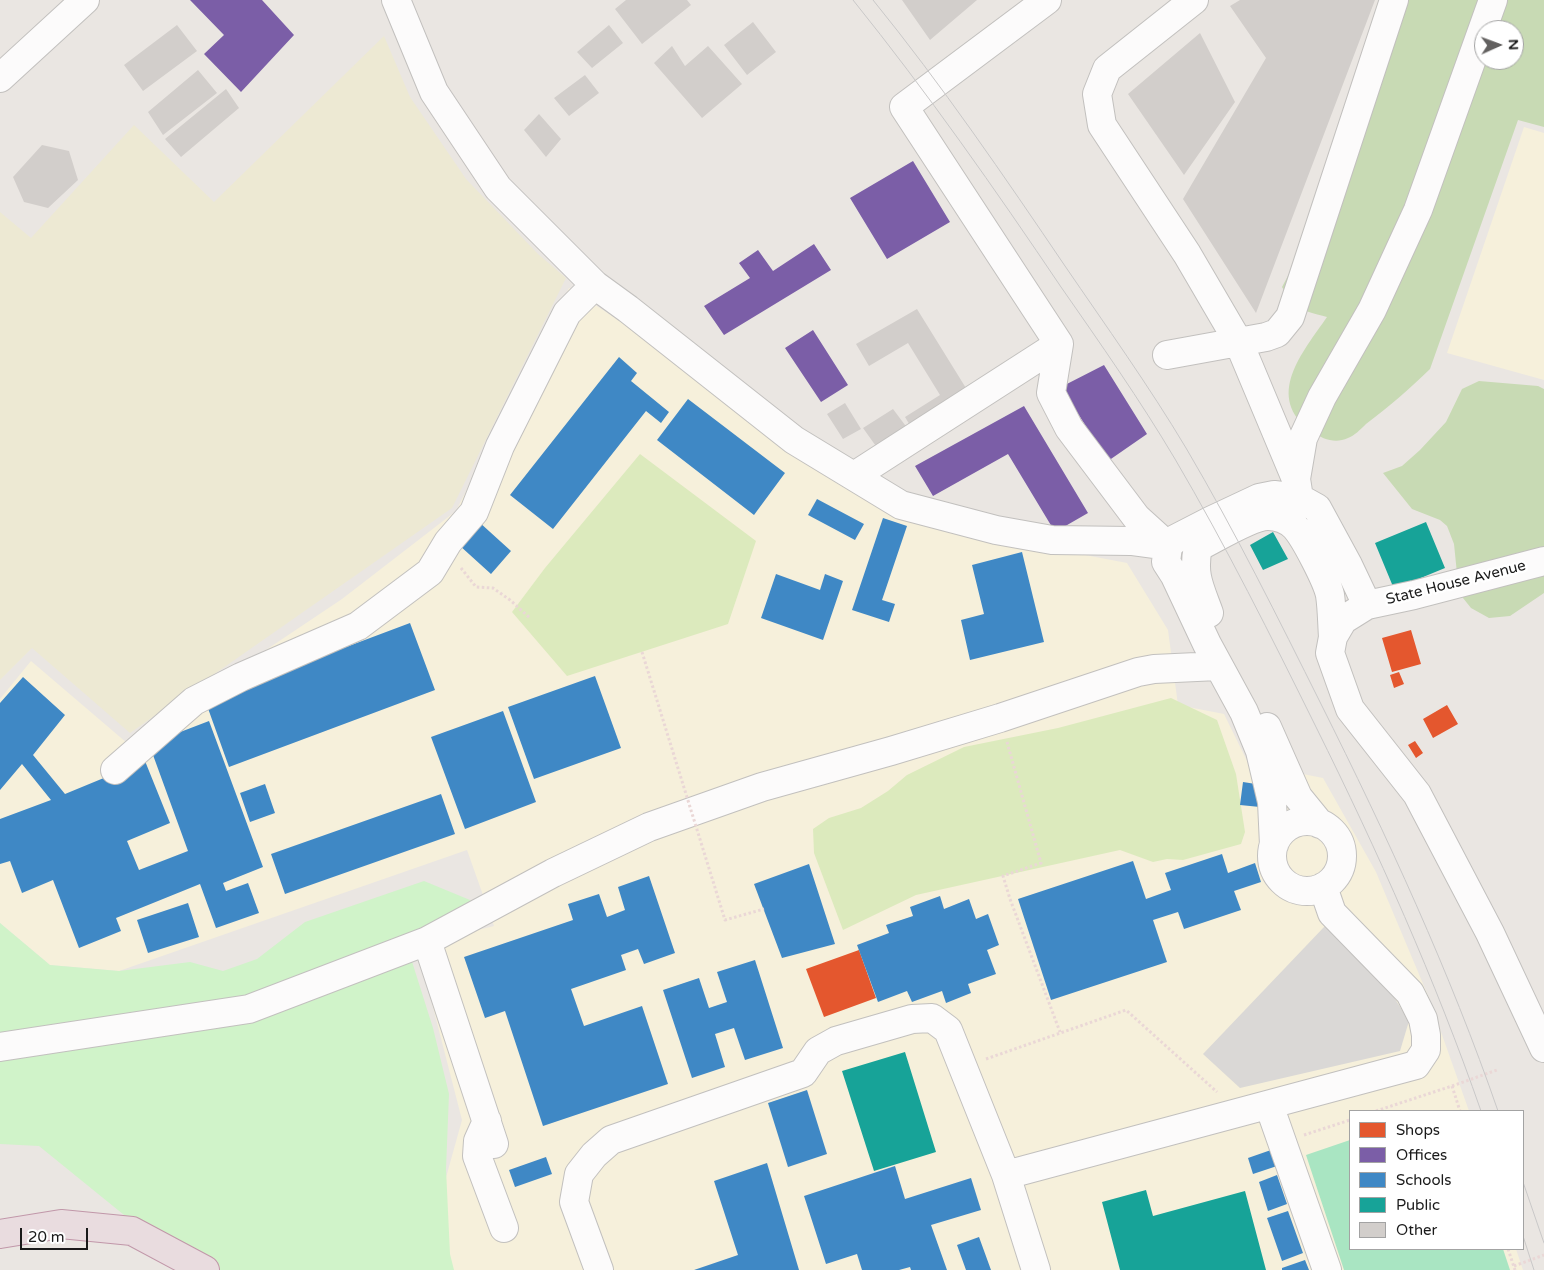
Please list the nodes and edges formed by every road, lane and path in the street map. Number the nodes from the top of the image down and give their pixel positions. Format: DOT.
graph roads {
  1 [pos="86,0"];
  2 [pos="396,0"];
  3 [pos="1194,0"];
  4 [pos="1394,0"];
  5 [pos="1493,0"];
  6 [pos="1031,5"];
  7 [pos="0,78"];
  8 [pos="595,285"];
  9 [pos="1239,343"];
  10 [pos="1059,344"];
  11 [pos="1166,355"];
  12 [pos="854,476"];
  13 [pos="1298,489"];
  14 [pos="448,542"];
  15 [pos="1168,546"];
  16 [pos="1544,560"];
  17 [pos="1367,605"];
  18 [pos="530,618"];
  19 [pos="1333,637"];
  20 [pos="642,652"];
  21 [pos="1218,666"];
  22 [pos="1168,668"];
  23 [pos="1244,712"];
  24 [pos="1000,718"];
  25 [pos="115,770"];
  26 [pos="1320,824"];
  27 [pos="1274,845"];
  28 [pos="1323,887"];
  29 [pos="764,909"];
  30 [pos="427,941"];
  31 [pos="1060,1032"];
  32 [pos="0,1046"];
  33 [pos="1544,1048"];
  34 [pos="962,1067"];
  35 [pos="1497,1070"];
  36 [pos="1452,1086"];
  37 [pos="1269,1105"];
  38 [pos="1379,1110"];
  39 [pos="1460,1110"];
  40 [pos="1240,1113"];
  41 [pos="1349,1120"];
  42 [pos="1282,1143"];
  43 [pos="1006,1175"];
  44 [pos="500,1218"];
  45 [pos="0,1234"];
  46 [pos="1508,1250"];
  47 [pos="1544,1255"];
  48 [pos="1515,1268"];
  49 [pos="205,1270"];
  50 [pos="599,1270"];
  51 [pos="1036,1270"];
  52 [pos="1327,1270"];
  1 -- 7 [label="street"];
  2 -- 8 [label="street"];
  3 -- 9 [label="street"];
  4 -- 9 [label="street"];
  5 -- 13 [label="street"];
  6 -- 10 [label="street"];
  8 -- 12 [label="street"];
  8 -- 14 [label="street"];
  9 -- 11 [label="street"];
  9 -- 13 [label="street"];
  10 -- 12 [label="street"];
  10 -- 15 [label="street"];
  12 -- 15 [label="street"];
  13 -- 15 [label="street"];
  13 -- 17 [label="street"];
  14 -- 18 [label="path"];
  14 -- 25 [label="street"];
  15 -- 21 [label="street"];
  16 -- 17 [label="street, State House Avenue"];
  17 -- 19 [label="street, State House Avenue"];
  19 -- 26 [label="street"];
  19 -- 33 [label="street"];
  20 -- 29 [label="path, bridge"];
  21 -- 22 [label="street"];
  21 -- 23 [label="street"];
  22 -- 23 [label="street"];
  22 -- 24 [label="street"];
  23 -- 27 [label="street"];
  24 -- 30 [label="street"];
  24 -- 31 [label="path"];
  26 -- 27 [label="street"];
  26 -- 28 [label="street"];
  27 -- 28 [label="street"];
  28 -- 37 [label="street"];
  30 -- 32 [label="street"];
  30 -- 44 [label="street"];
  31 -- 34 [label="path"];
  31 -- 40 [label="path"];
  34 -- 43 [label="street"];
  34 -- 50 [label="street"];
  35 -- 36 [label="path"];
  36 -- 38 [label="path"];
  36 -- 39 [label="path"];
  37 -- 40 [label="street"];
  37 -- 42 [label="street"];
  40 -- 43 [label="street"];
  41 -- 42 [label="path"];
  42 -- 52 [label="street"];
  43 -- 51 [label="street"];
  45 -- 49 [label="highway"];
  46 -- 48 [label="path"];
  47 -- 48 [label="path"];
}
